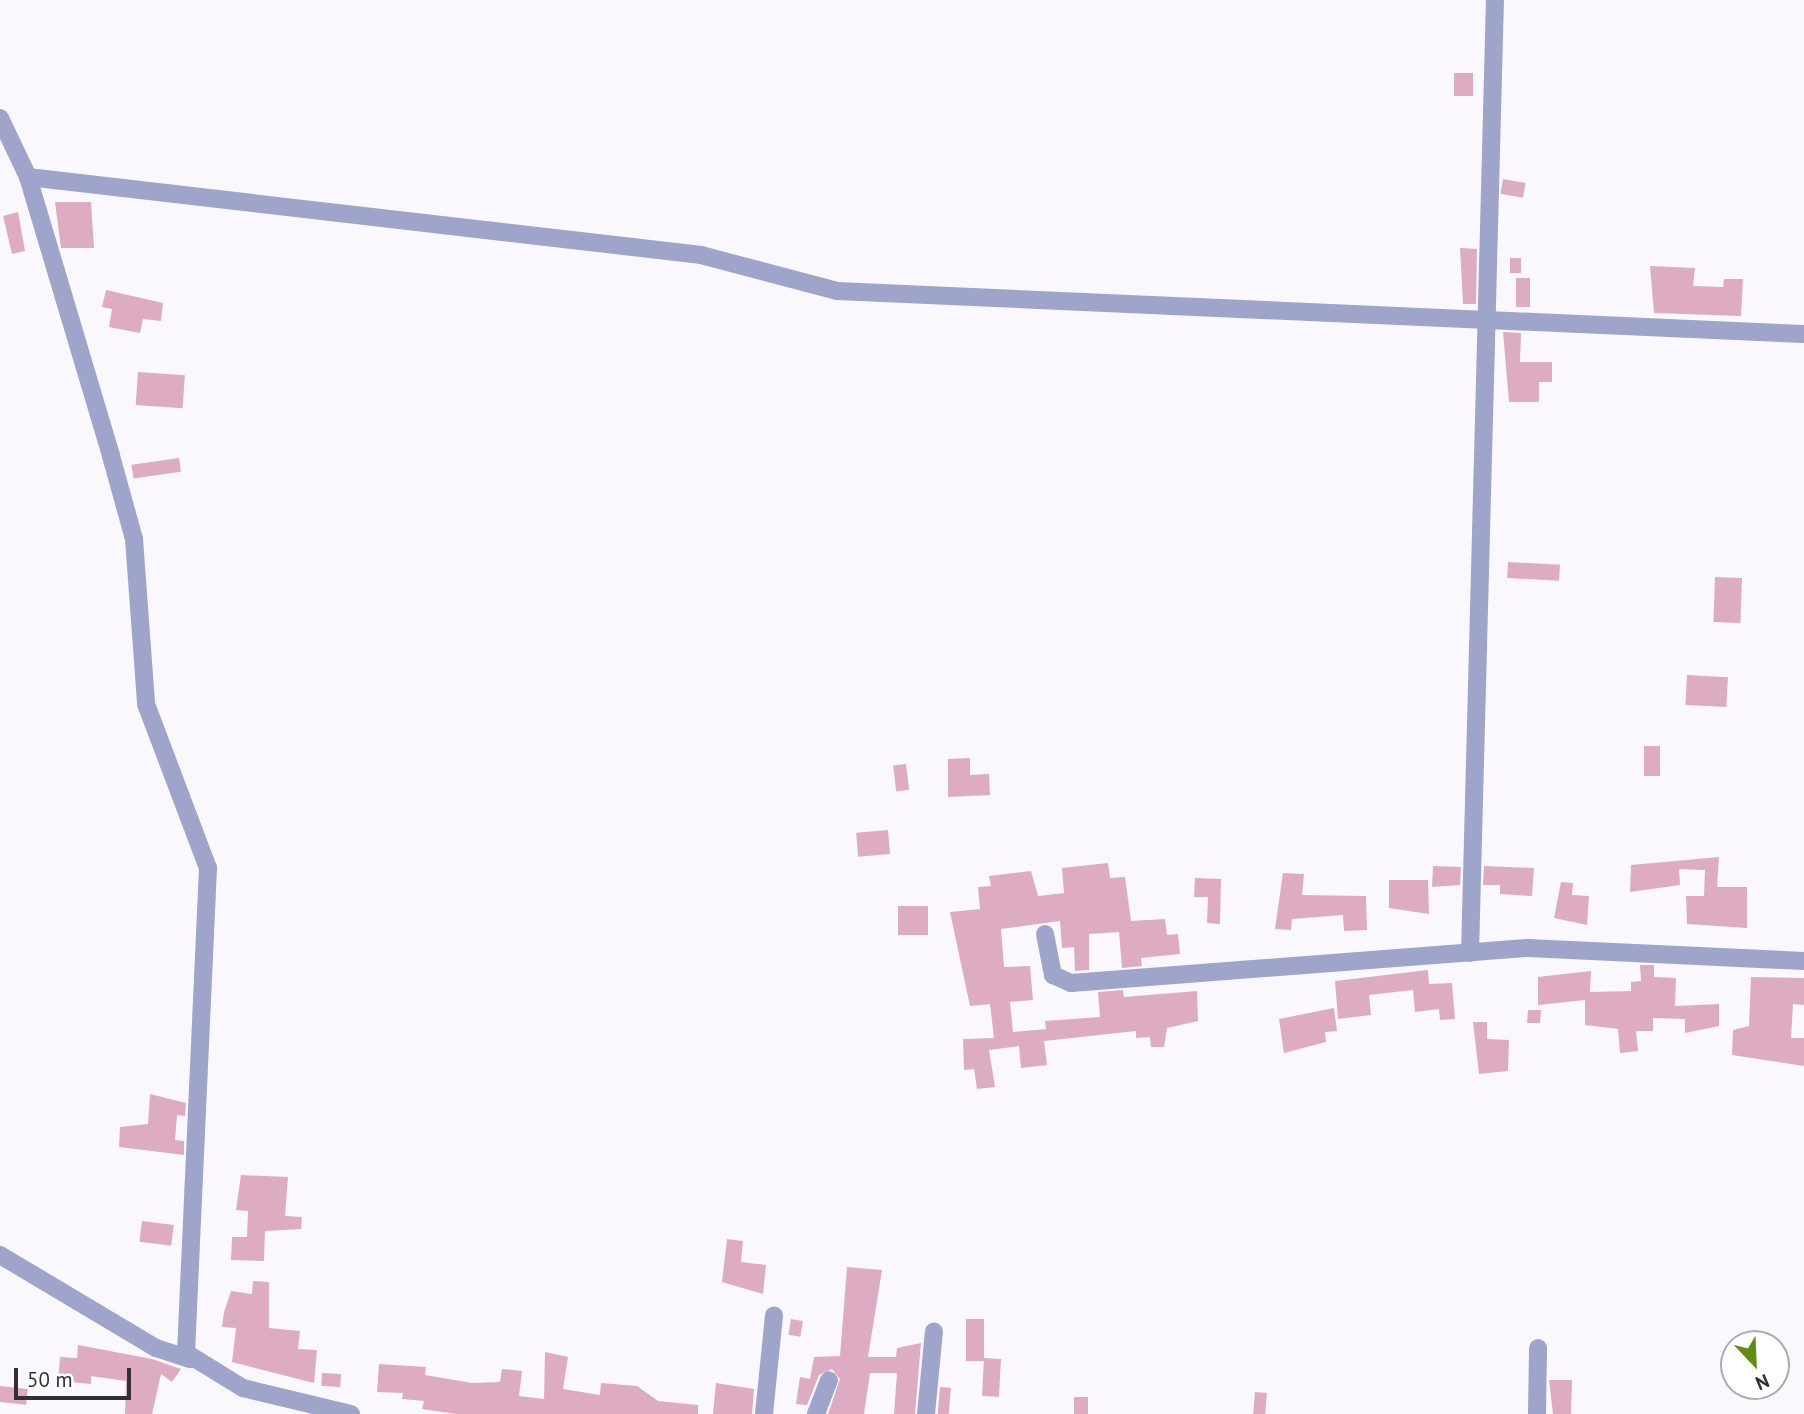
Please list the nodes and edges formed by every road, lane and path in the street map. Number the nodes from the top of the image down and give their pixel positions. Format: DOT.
graph roads {
  1 [pos="1494,0"];
  2 [pos="0,118"];
  3 [pos="28,177"];
  4 [pos="1489,319"];
  5 [pos="1804,334"];
  6 [pos="1045,934"];
  7 [pos="1470,953"];
  8 [pos="1804,961"];
  9 [pos="0,1255"];
  10 [pos="774,1316"];
  11 [pos="934,1331"];
  12 [pos="1538,1348"];
  13 [pos="190,1360"];
  14 [pos="829,1380"];
  15 [pos="351,1414"];
  16 [pos="764,1414"];
  17 [pos="816,1414"];
  18 [pos="926,1414"];
  19 [pos="1537,1414"];
  1 -- 4 [label="street"];
  2 -- 3 [label="street"];
  3 -- 4 [label="street"];
  3 -- 13 [label="street"];
  4 -- 5 [label="street"];
  4 -- 7 [label="street"];
  6 -- 7 [label="street"];
  7 -- 8 [label="street"];
  9 -- 13 [label="street"];
  10 -- 16 [label="street"];
  11 -- 18 [label="street"];
  12 -- 19 [label="street"];
  13 -- 15 [label="street"];
  14 -- 17 [label="street"];
}
